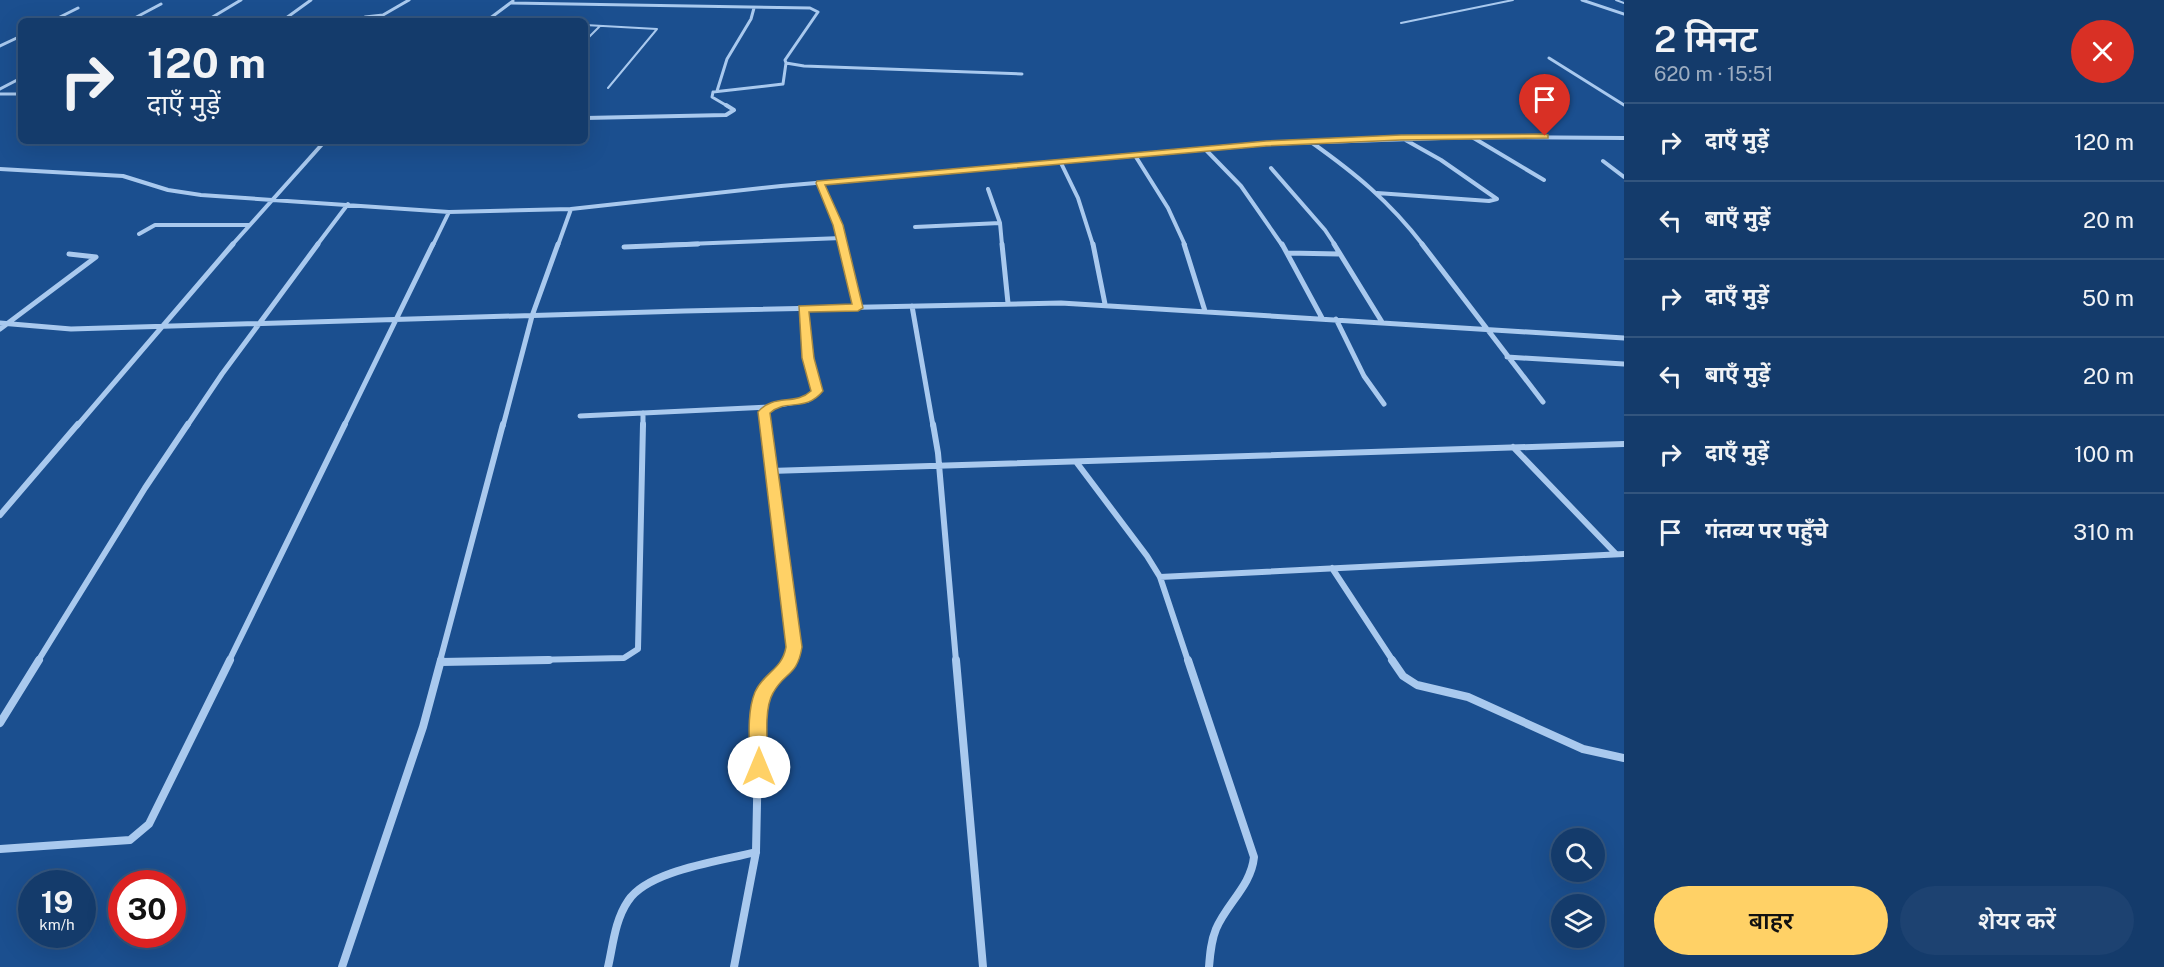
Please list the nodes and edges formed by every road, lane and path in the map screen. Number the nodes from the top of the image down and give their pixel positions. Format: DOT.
graph roads {
  1 [pos="241,0"];
  2 [pos="311,0"];
  3 [pos="408,0"];
  4 [pos="1513,0"];
  5 [pos="1582,0"];
  6 [pos="1616,0"];
  7 [pos="512,2"];
  8 [pos="1624,3"];
  9 [pos="161,4"];
  10 [pos="78,8"];
  11 [pos="754,8"];
  12 [pos="1624,14"];
  13 [pos="58,18"];
  14 [pos="135,18"];
  15 [pos="211,18"];
  16 [pos="286,18"];
  17 [pos="363,18"];
  18 [pos="487,18"];
  19 [pos="1401,23"];
  20 [pos="588,25"];
  21 [pos="600,26"];
  22 [pos="18,37"];
  23 [pos="588,38"];
  24 [pos="0,46"];
  25 [pos="1549,58"];
  26 [pos="786,63"];
  27 [pos="1022,74"];
  28 [pos="18,80"];
  29 [pos="608,88"];
  30 [pos="0,91"];
  31 [pos="717,91"];
  32 [pos="18,94"];
  33 [pos="1624,105"];
  34 [pos="588,118"];
  35 [pos="1471,136"];
  36 [pos="1401,138"];
  37 [pos="1624,138"];
  38 [pos="1310,142"];
  39 [pos="322,144"];
  40 [pos="1205,148"];
  41 [pos="1136,157"];
  42 [pos="1603,161"];
  43 [pos="1061,163"];
  44 [pos="1271,168"];
  45 [pos="0,170"];
  46 [pos="1624,177"];
  47 [pos="1544,180"];
  48 [pos="820,183"];
  49 [pos="988,189"];
  50 [pos="1377,193"];
  51 [pos="273,198"];
  52 [pos="348,204"];
  53 [pos="571,209"];
  54 [pos="449,212"];
  55 [pos="1000,224"];
  56 [pos="250,225"];
  57 [pos="915,227"];
  58 [pos="139,234"];
  59 [pos="842,238"];
  60 [pos="624,247"];
  61 [pos="1288,253"];
  62 [pos="1339,254"];
  63 [pos="69,255"];
  64 [pos="1008,303"];
  65 [pos="1105,304"];
  66 [pos="912,306"];
  67 [pos="858,308"];
  68 [pos="803,309"];
  69 [pos="1205,311"];
  70 [pos="532,316"];
  71 [pos="1322,318"];
  72 [pos="1336,319"];
  73 [pos="397,321"];
  74 [pos="1382,322"];
  75 [pos="3,324"];
  76 [pos="258,324"];
  77 [pos="161,327"];
  78 [pos="1485,328"];
  79 [pos="0,329"];
  80 [pos="1624,338"];
  81 [pos="1507,357"];
  82 [pos="1624,364"];
  83 [pos="1543,402"];
  84 [pos="1384,404"];
  85 [pos="767,407"];
  86 [pos="643,413"];
  87 [pos="580,416"];
  88 [pos="1624,444"];
  89 [pos="1514,447"];
  90 [pos="1077,463"];
  91 [pos="939,465"];
  92 [pos="770,471"];
  93 [pos="0,514"];
  94 [pos="1620,554"];
  95 [pos="1332,568"];
  96 [pos="1160,577"];
  97 [pos="441,662"];
  98 [pos="0,723"];
  99 [pos="1624,758"];
  100 [pos="0,849"];
  101 [pos="756,852"];
  102 [pos="342,967"];
  103 [pos="608,967"];
  104 [pos="734,967"];
  105 [pos="982,967"];
  106 [pos="1209,967"];
  1 -- 15 [label="street"];
  2 -- 16 [label="street"];
  3 -- 17 [label="street"];
  4 -- 19 [label="lane"];
  5 -- 12 [label="street"];
  6 -- 8 [label="lane"];
  7 -- 11 [label="street"];
  7 -- 18 [label="street"];
  9 -- 14 [label="street"];
  10 -- 13 [label="street"];
  11 -- 26 [label="street"];
  11 -- 31 [label="street"];
  20 -- 21 [label="lane"];
  21 -- 23 [label="lane"];
  21 -- 29 [label="lane"];
  22 -- 24 [label="street"];
  25 -- 33 [label="street"];
  26 -- 27 [label="street"];
  26 -- 31 [label="street"];
  28 -- 30 [label="street"];
  30 -- 32 [label="street"];
  31 -- 34 [label="street"];
  35 -- 36 [label="street"];
  35 -- 37 [label="street"];
  35 -- 47 [label="street"];
  36 -- 38 [label="street"];
  36 -- 50 [label="street"];
  38 -- 40 [label="street"];
  38 -- 50 [label="street"];
  39 -- 51 [label="street"];
  40 -- 41 [label="street"];
  40 -- 61 [label="street"];
  41 -- 43 [label="street"];
  41 -- 69 [label="street"];
  42 -- 46 [label="street"];
  43 -- 48 [label="street"];
  43 -- 65 [label="street"];
  44 -- 62 [label="street"];
  45 -- 51 [label="street"];
  48 -- 53 [label="street"];
  48 -- 59 [label="street"];
  49 -- 55 [label="street"];
  50 -- 78 [label="street"];
  51 -- 52 [label="street"];
  51 -- 56 [label="street"];
  52 -- 54 [label="street"];
  52 -- 76 [label="street"];
  53 -- 54 [label="street"];
  53 -- 70 [label="street"];
  54 -- 73 [label="street"];
  55 -- 57 [label="street"];
  55 -- 64 [label="street"];
  56 -- 58 [label="street"];
  56 -- 77 [label="street"];
  59 -- 60 [label="street"];
  59 -- 67 [label="street"];
  61 -- 62 [label="street"];
  61 -- 71 [label="street"];
  62 -- 74 [label="street"];
  63 -- 75 [label="street"];
  64 -- 65 [label="street"];
  64 -- 66 [label="street"];
  65 -- 69 [label="street"];
  66 -- 67 [label="street"];
  66 -- 91 [label="street"];
  67 -- 68 [label="street"];
  68 -- 70 [label="street"];
  68 -- 85 [label="street"];
  69 -- 71 [label="street"];
  70 -- 73 [label="street"];
  70 -- 97 [label="street"];
  71 -- 72 [label="street"];
  72 -- 74 [label="street"];
  72 -- 84 [label="street"];
  73 -- 76 [label="street"];
  73 -- 100 [label="street"];
  74 -- 78 [label="street"];
  75 -- 77 [label="street"];
  75 -- 79 [label="street"];
  76 -- 77 [label="street"];
  76 -- 98 [label="street"];
  77 -- 93 [label="street"];
  78 -- 80 [label="street"];
  78 -- 81 [label="street"];
  81 -- 82 [label="street"];
  81 -- 83 [label="street"];
  85 -- 86 [label="street"];
  85 -- 92 [label="street"];
  86 -- 87 [label="street"];
  86 -- 97 [label="street"];
  88 -- 89 [label="street"];
  89 -- 90 [label="street"];
  89 -- 94 [label="street"];
  90 -- 91 [label="street"];
  90 -- 96 [label="street"];
  91 -- 92 [label="street"];
  91 -- 105 [label="street"];
  92 -- 101 [label="street"];
  94 -- 95 [label="street"];
  95 -- 96 [label="street"];
  95 -- 99 [label="street"];
  96 -- 106 [label="street"];
  97 -- 102 [label="street"];
  101 -- 103 [label="street"];
  101 -- 104 [label="street"];
}
